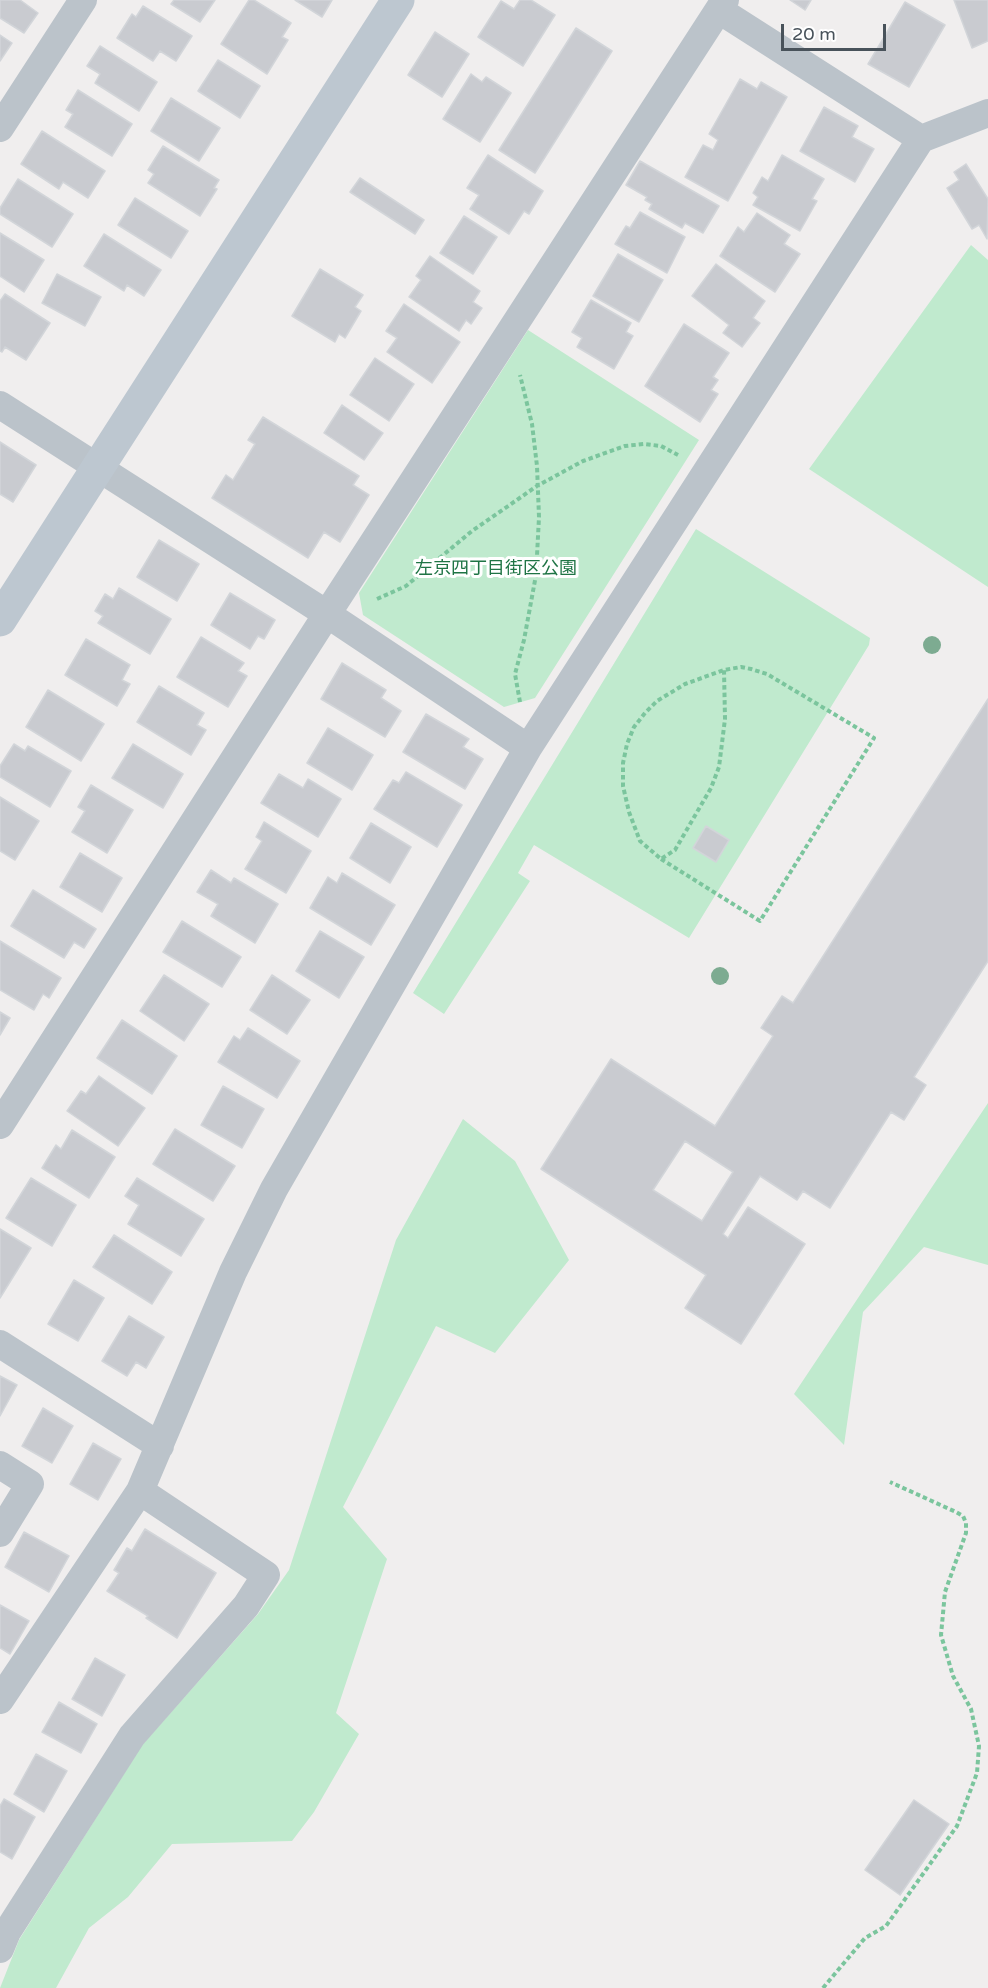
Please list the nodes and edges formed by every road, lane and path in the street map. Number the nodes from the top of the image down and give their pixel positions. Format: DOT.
graph roads {
  1 [pos="83,0"];
  2 [pos="398,0"];
  3 [pos="722,5"];
  4 [pos="988,113"];
  5 [pos="0,128"];
  6 [pos="921,139"];
  7 [pos="498,351"];
  8 [pos="0,405"];
  9 [pos="98,469"];
  10 [pos="706,471"];
  11 [pos="537,486"];
  12 [pos="327,614"];
  13 [pos="0,620"];
  14 [pos="724,670"];
  15 [pos="528,748"];
  16 [pos="661,859"];
  17 [pos="0,1125"];
  18 [pos="0,1344"];
  19 [pos="160,1446"];
  20 [pos="0,1464"];
  21 [pos="890,1482"];
  22 [pos="140,1491"];
  23 [pos="0,1533"];
  24 [pos="0,1700"];
  25 [pos="0,1949"];
  26 [pos="824,1988"];
  1 -- 5 [label="street"];
  2 -- 9 [label="street"];
  3 -- 6 [label="street"];
  3 -- 7 [label="street"];
  4 -- 6 [label="street"];
  6 -- 10 [label="street"];
  7 -- 11 [label="path"];
  7 -- 12 [label="street"];
  8 -- 9 [label="street"];
  9 -- 12 [label="street"];
  9 -- 13 [label="street"];
  10 -- 11 [label="path"];
  10 -- 15 [label="street"];
  11 -- 12 [label="path"];
  11 -- 15 [label="path"];
  12 -- 15 [label="street"];
  12 -- 17 [label="street"];
  14 -- 16 [label="path"];
  14 -- 16 [label="path"];
  14 -- 16 [label="path"];
  15 -- 19 [label="street"];
  18 -- 19 [label="street"];
  19 -- 22 [label="street"];
  20 -- 23 [label="street"];
  21 -- 26 [label="path"];
  22 -- 24 [label="street"];
  22 -- 25 [label="street"];
}
